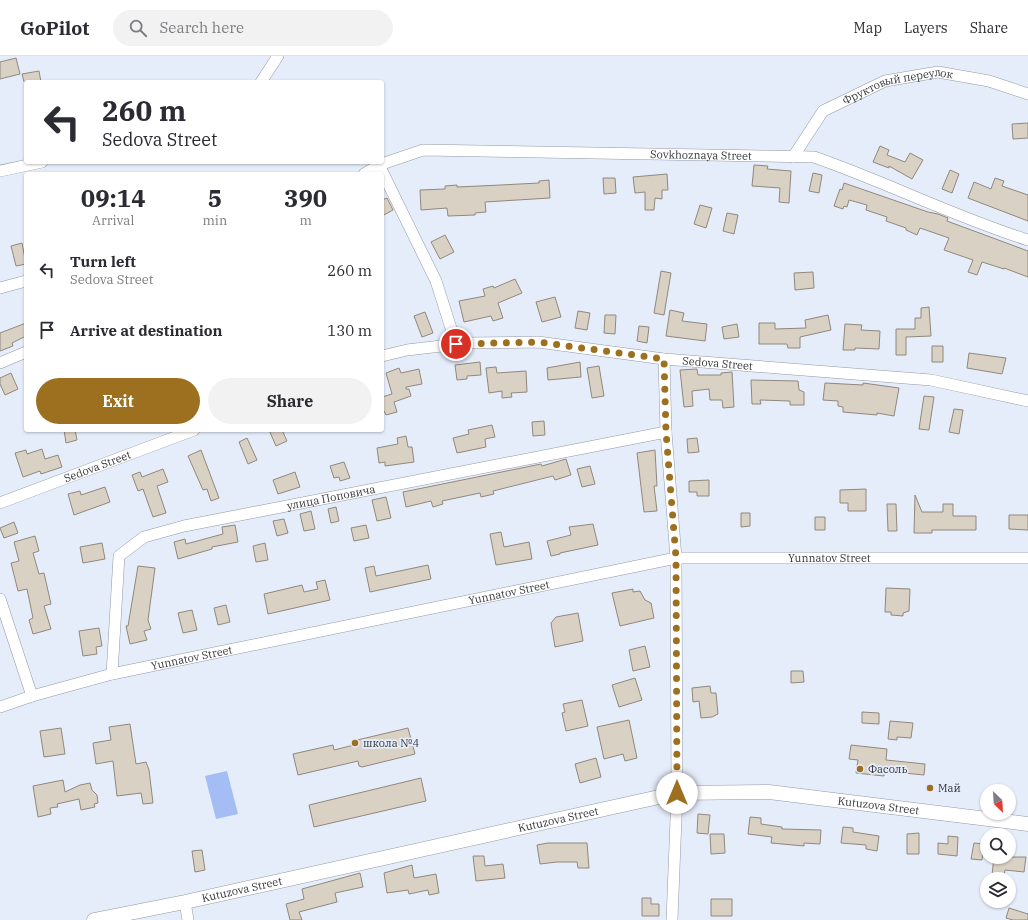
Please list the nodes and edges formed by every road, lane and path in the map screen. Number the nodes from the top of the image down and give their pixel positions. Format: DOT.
graph roads {
  1 [pos="278,56"];
  2 [pos="262,80"];
  3 [pos="1028,94"];
  4 [pos="793,157"];
  5 [pos="384,163"];
  6 [pos="33,164"];
  7 [pos="381,164"];
  8 [pos="378,165"];
  9 [pos="0,171"];
  10 [pos="367,172"];
  11 [pos="382,172"];
  12 [pos="384,177"];
  13 [pos="1028,240"];
  14 [pos="24,282"];
  15 [pos="0,288"];
  16 [pos="456,344"];
  17 [pos="24,353"];
  18 [pos="384,356"];
  19 [pos="664,359"];
  20 [pos="0,363"];
  21 [pos="1028,401"];
  22 [pos="189,432"];
  23 [pos="666,432"];
  24 [pos="0,503"];
  25 [pos="676,558"];
  26 [pos="1028,558"];
  27 [pos="0,599"];
  28 [pos="112,674"];
  29 [pos="32,696"];
  30 [pos="0,707"];
  31 [pos="677,793"];
  32 [pos="1028,824"];
  33 [pos="185,902"];
  34 [pos="94,920"];
  35 [pos="188,920"];
  36 [pos="672,920"];
  1 -- 2 [label="street"];
  3 -- 4 [label="street, Фруктовый переулок"];
  4 -- 5 [label="street, Sovkhoznaya Street"];
  4 -- 13 [label="street, Sovkhoznaya Street"];
  6 -- 9 [label="street"];
  7 -- 8 [label="street, Sovkhoznaya Street"];
  8 -- 10 [label="street, Sovkhoznaya Street"];
  8 -- 11 [label="street"];
  12 -- 16 [label="street"];
  14 -- 15 [label="street"];
  16 -- 18 [label="street, Sedova Street"];
  16 -- 19 [label="street, Sedova Street"];
  17 -- 20 [label="street"];
  19 -- 21 [label="street, Sedova Street"];
  19 -- 23 [label="street"];
  22 -- 24 [label="street, Sedova Street"];
  23 -- 25 [label="street"];
  23 -- 28 [label="street, улица Поповича"];
  25 -- 26 [label="street, Yunnatov Street"];
  25 -- 28 [label="street, Yunnatov Street"];
  25 -- 31 [label="street"];
  27 -- 29 [label="street"];
  28 -- 29 [label="street, Yunnatov Street"];
  29 -- 30 [label="street, Yunnatov Street"];
  31 -- 32 [label="main road, Kutuzova Street"];
  31 -- 33 [label="main road, Kutuzova Street"];
  31 -- 36 [label="street"];
  33 -- 34 [label="main road, Kutuzova Street"];
  33 -- 35 [label="street"];
}
